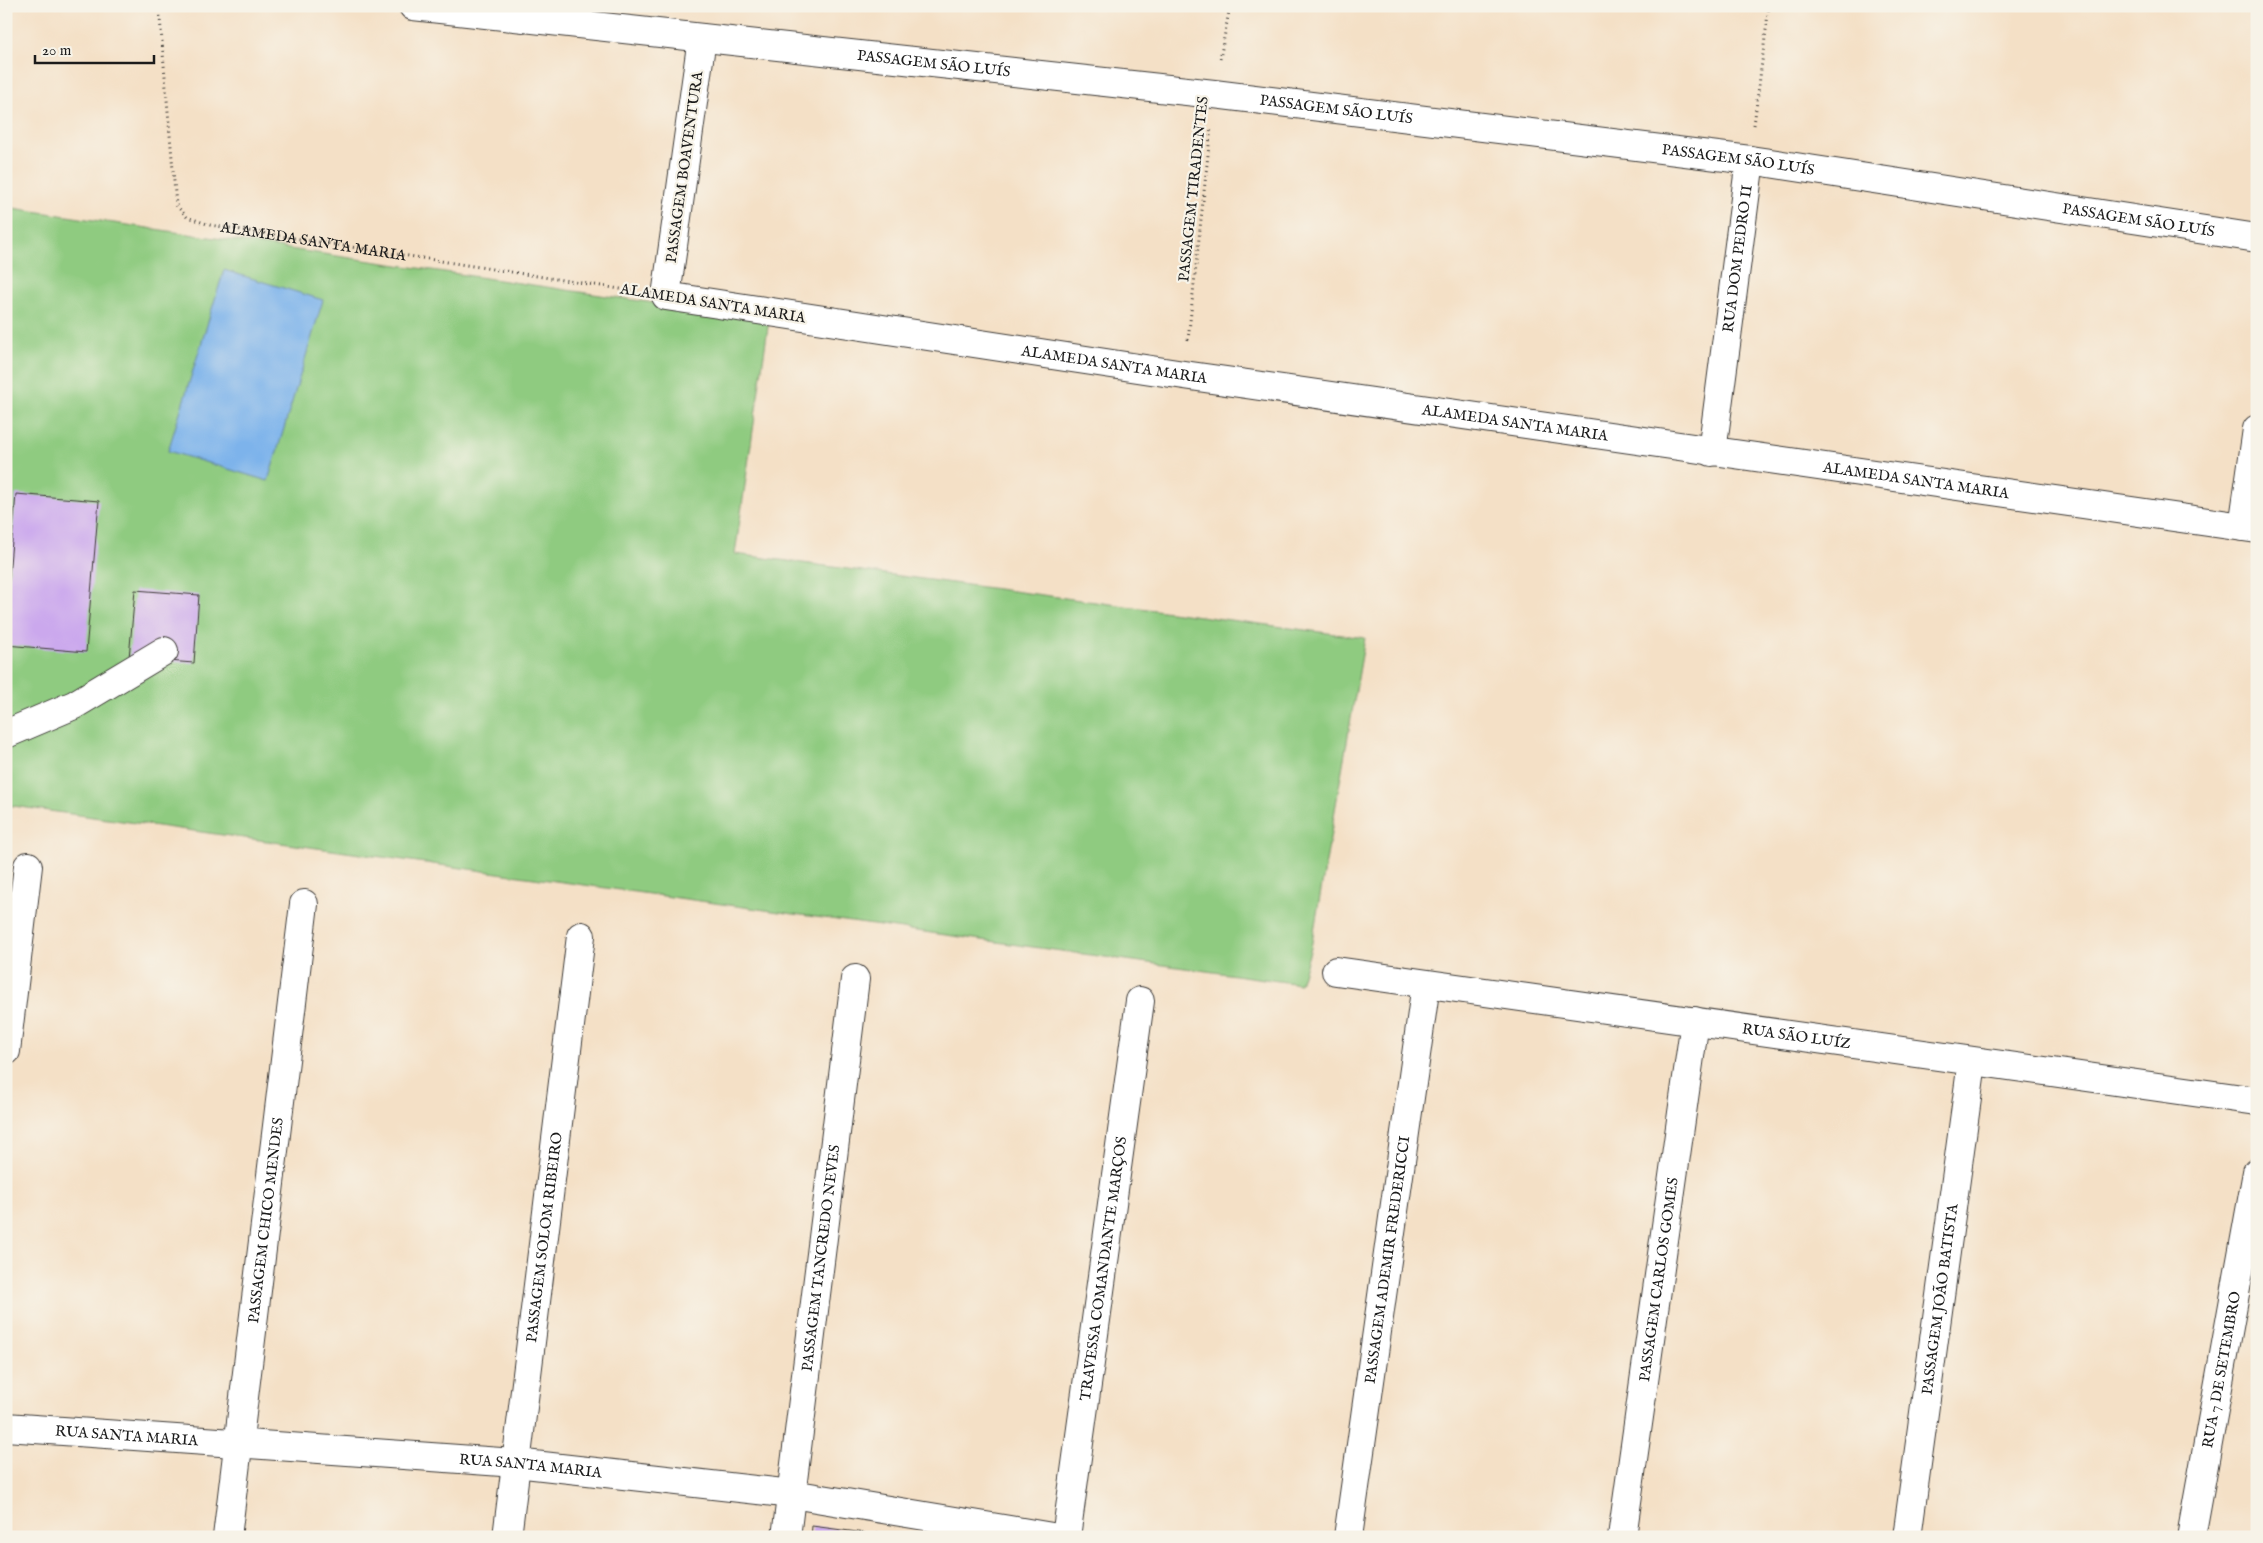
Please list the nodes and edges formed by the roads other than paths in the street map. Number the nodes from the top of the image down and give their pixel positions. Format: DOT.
graph roads {
  1 [pos="412,6"];
  2 [pos="702,38"];
  3 [pos="1750,160"];
  4 [pos="2257,238"];
  5 [pos="666,296"];
  6 [pos="2257,429"];
  7 [pos="1712,452"];
  8 [pos="2250,528"];
  9 [pos="164,651"];
  10 [pos="6,734"];
  11 [pos="28,866"];
  12 [pos="304,904"];
  13 [pos="581,936"];
  14 [pos="1336,971"];
  15 [pos="854,980"];
  16 [pos="1426,984"];
  17 [pos="1140,1001"];
  18 [pos="1695,1021"];
  19 [pos="6,1051"];
  20 [pos="1972,1062"];
  21 [pos="2257,1101"];
  22 [pos="2257,1172"];
  23 [pos="6,1428"];
  24 [pos="239,1444"];
  25 [pos="516,1463"];
  26 [pos="792,1494"];
  27 [pos="227,1537"];
  28 [pos="507,1537"];
  29 [pos="786,1537"];
  30 [pos="1052,1537"];
  31 [pos="1066,1537"];
  32 [pos="1348,1537"];
  33 [pos="1622,1537"];
  34 [pos="1907,1537"];
  35 [pos="2191,1537"];
  1 -- 2 [label="street, PASSAGEM SÃO LUÍS"];
  2 -- 3 [label="street, PASSAGEM SÃO LUÍS"];
  2 -- 5 [label="street, PASSAGEM BOAVENTURA"];
  3 -- 4 [label="street, PASSAGEM SÃO LUÍS"];
  3 -- 7 [label="street, RUA DOM PEDRO II"];
  5 -- 7 [label="street, ALAMEDA SANTA MARIA"];
  6 -- 8 [label="street"];
  7 -- 8 [label="street, ALAMEDA SANTA MARIA"];
  9 -- 10 [label="street"];
  11 -- 19 [label="street"];
  12 -- 24 [label="street, PASSAGEM CHICO MENDES"];
  13 -- 25 [label="street, PASSAGEM SOLOM RIBEIRO"];
  14 -- 16 [label="street, RUA SÃO LUÍZ"];
  15 -- 26 [label="street, PASSAGEM TANCREDO NEVES"];
  16 -- 18 [label="street, RUA SÃO LUÍZ"];
  16 -- 32 [label="street, PASSAGEM ADEMIR FREDERICCI"];
  17 -- 31 [label="street, TRAVESSA COMANDANTE MARÇOS"];
  18 -- 20 [label="street, RUA SÃO LUÍZ"];
  18 -- 33 [label="street, PASSAGEM CARLOS GOMES"];
  20 -- 21 [label="street, RUA SÃO LUÍZ"];
  20 -- 34 [label="street, PASSAGEM JOÃO BATISTA"];
  22 -- 35 [label="street, RUA 7 DE SETEMBRO"];
  23 -- 24 [label="street, RUA SANTA MARIA"];
  24 -- 25 [label="street, RUA SANTA MARIA"];
  24 -- 27 [label="street, PASSAGEM CHICO MENDES"];
  25 -- 26 [label="street, RUA SANTA MARIA"];
  25 -- 28 [label="street, PASSAGEM SOLOM RIBEIRO"];
  26 -- 29 [label="street, PASSAGEM TANCREDO NEVES"];
  26 -- 30 [label="street, RUA SANTA MARIA"];
}
